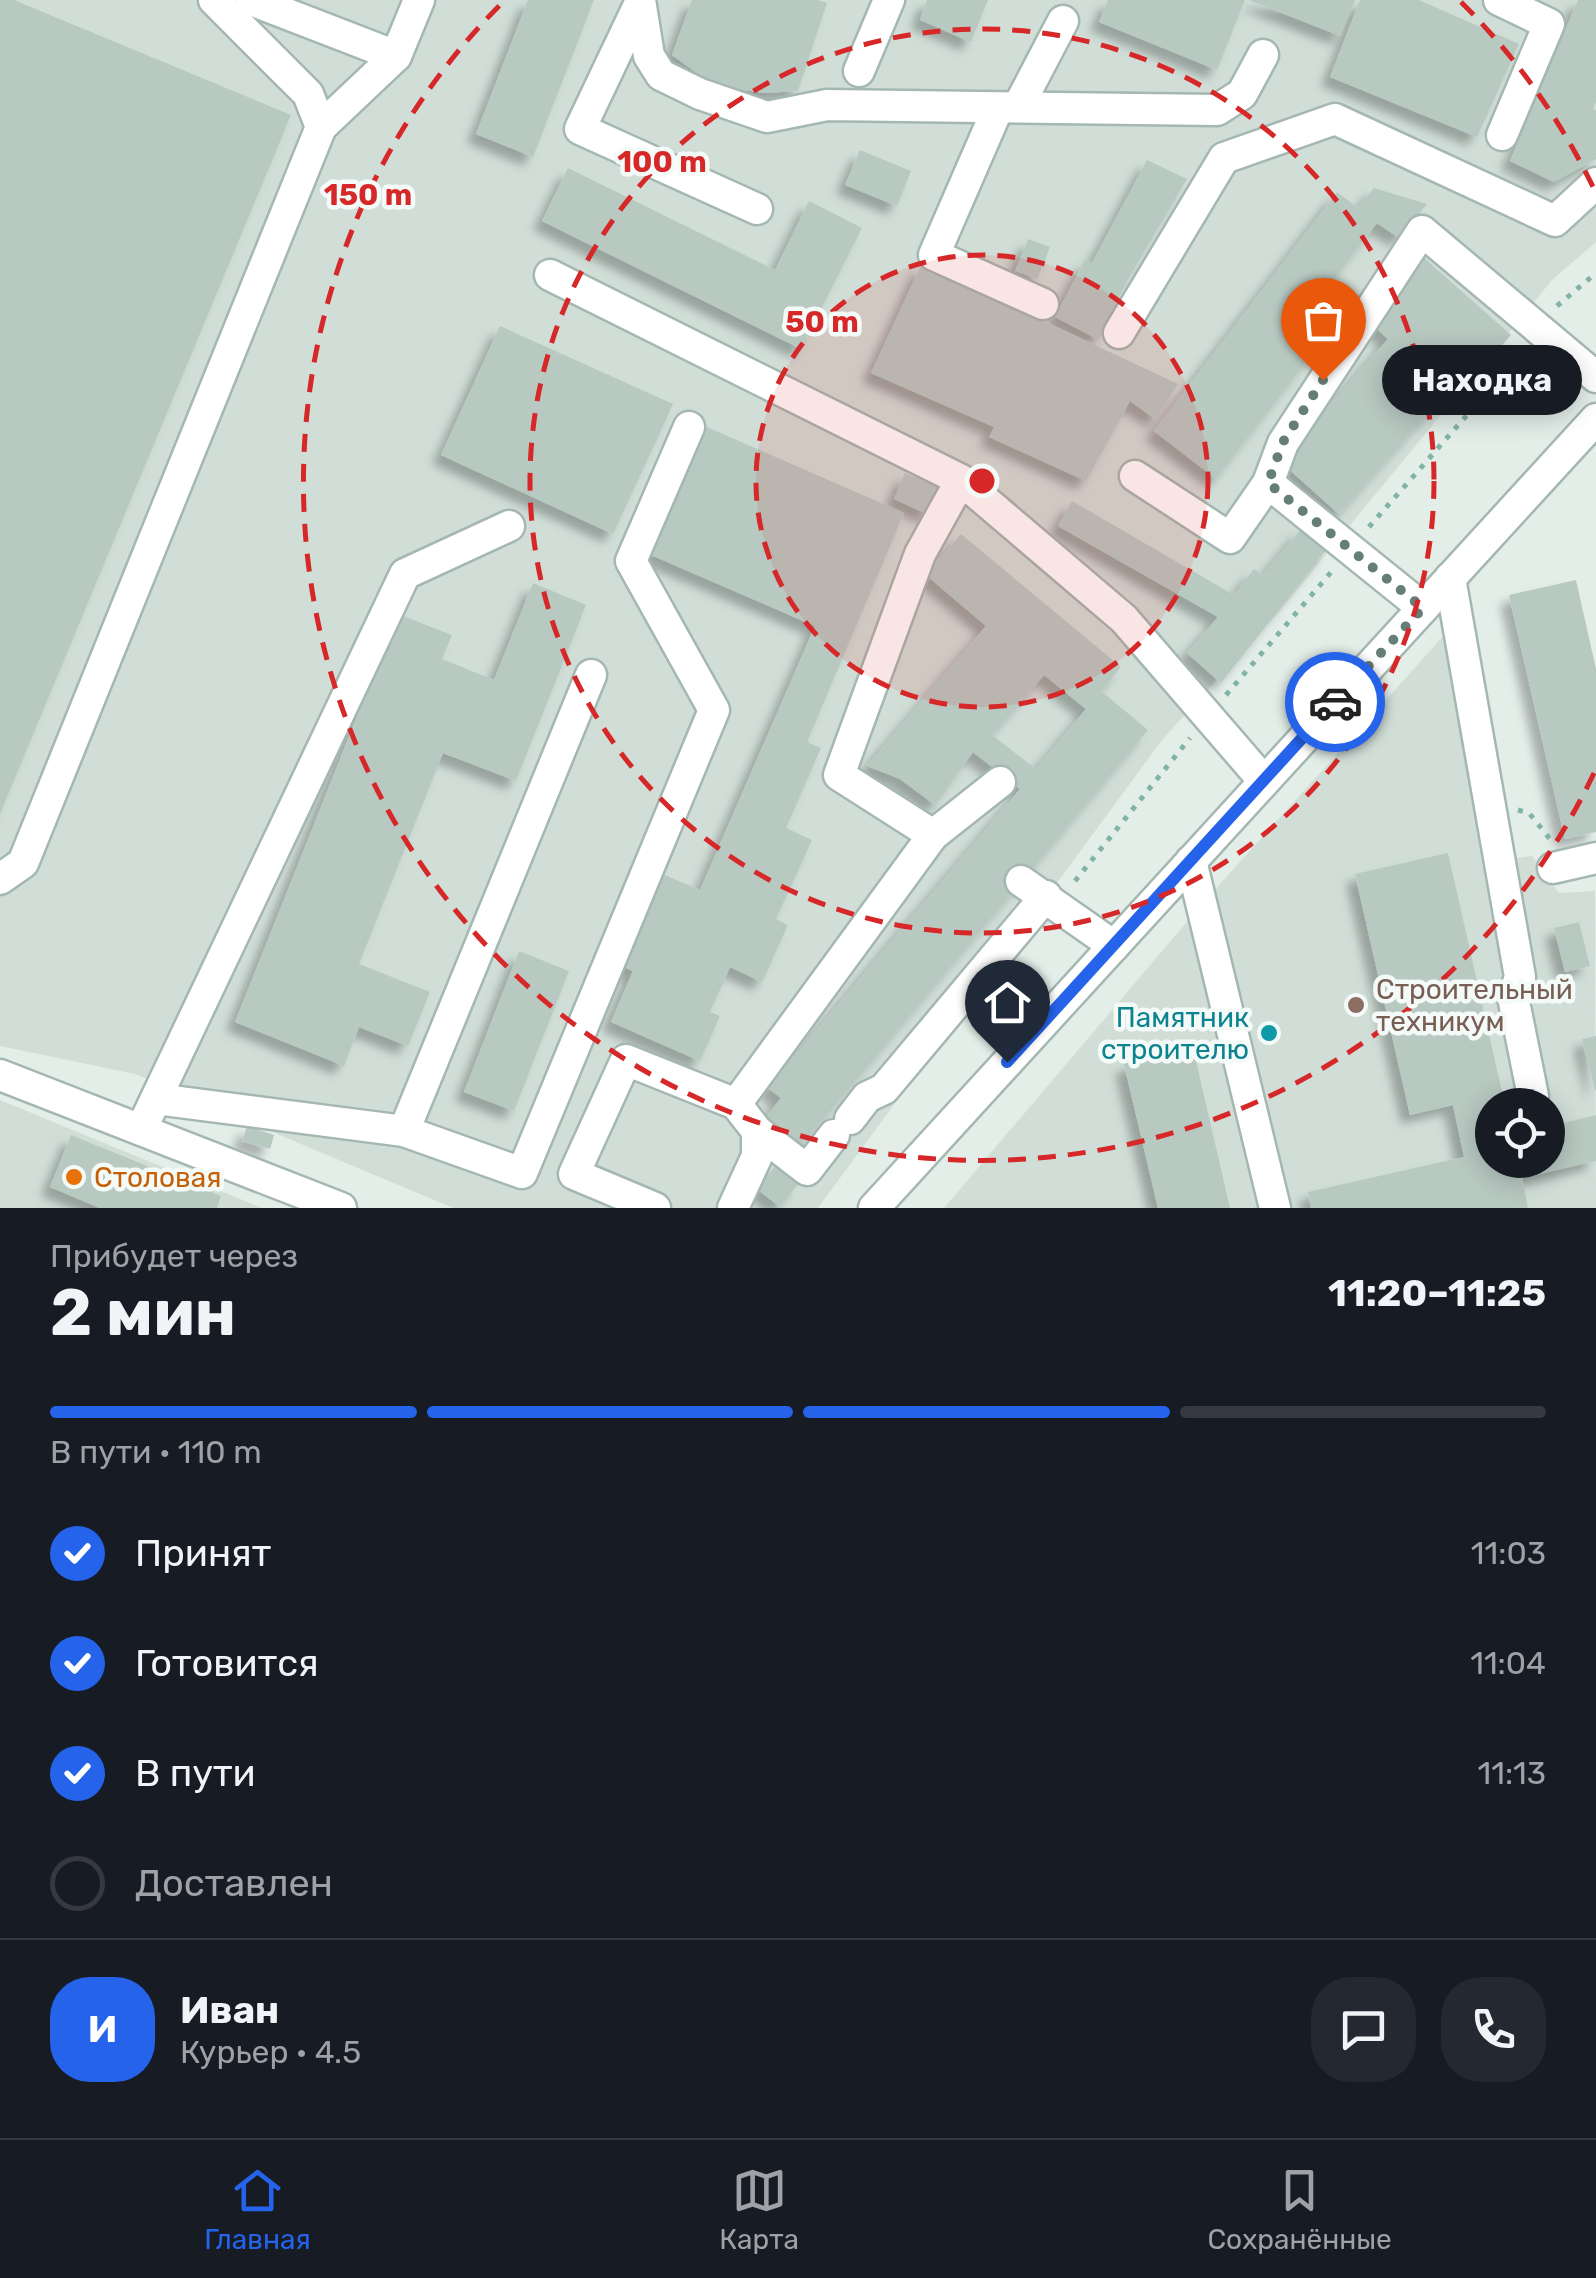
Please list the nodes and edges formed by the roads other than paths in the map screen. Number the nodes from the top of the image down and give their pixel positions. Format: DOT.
graph roads {
  1 [pos="214,0"];
  2 [pos="251,0"];
  3 [pos="419,0"];
  4 [pos="889,0"];
  5 [pos="1499,0"];
  6 [pos="639,3"];
  7 [pos="1063,21"];
  8 [pos="396,56"];
  9 [pos="1263,56"];
  10 [pos="859,70"];
  11 [pos="1008,108"];
  12 [pos="321,128"];
  13 [pos="1502,135"];
  14 [pos="1596,184"];
  15 [pos="757,210"];
  16 [pos="550,275"];
  17 [pos="1042,304"];
  18 [pos="1119,333"];
  19 [pos="1596,377"];
  20 [pos="1596,418"];
  21 [pos="689,427"];
  22 [pos="1135,476"];
  23 [pos="961,480"];
  24 [pos="1268,483"];
  25 [pos="508,526"];
  26 [pos="1450,578"];
  27 [pos="1423,608"];
  28 [pos="591,675"];
  29 [pos="1263,780"];
  30 [pos="1000,782"];
  31 [pos="934,835"];
  32 [pos="1192,861"];
  33 [pos="0,880"];
  34 [pos="1114,946"];
  35 [pos="0,1075"];
  36 [pos="1530,1088"];
  37 [pos="156,1099"];
  38 [pos="736,1104"];
  39 [pos="141,1130"];
  40 [pos="404,1131"];
  41 [pos="756,1131"];
  42 [pos="341,1208"];
  43 [pos="655,1208"];
  44 [pos="733,1208"];
  45 [pos="874,1208"];
  46 [pos="1275,1208"];
  1 -- 12 [label="street"];
  2 -- 8 [label="street"];
  3 -- 8 [label="street"];
  4 -- 10 [label="street"];
  5 -- 13 [label="street"];
  6 -- 11 [label="street"];
  6 -- 15 [label="street"];
  7 -- 11 [label="street"];
  8 -- 12 [label="street"];
  9 -- 11 [label="street"];
  11 -- 17 [label="street"];
  12 -- 33 [label="street"];
  14 -- 18 [label="street"];
  16 -- 23 [label="street"];
  19 -- 24 [label="street"];
  20 -- 26 [label="street"];
  21 -- 40 [label="street"];
  22 -- 24 [label="street"];
  23 -- 29 [label="street"];
  23 -- 31 [label="street"];
  24 -- 27 [label="street"];
  25 -- 37 [label="street"];
  26 -- 27 [label="street"];
  26 -- 36 [label="street"];
  27 -- 29 [label="street"];
  28 -- 40 [label="street"];
  29 -- 32 [label="street"];
  30 -- 31 [label="street"];
  31 -- 38 [label="street"];
  32 -- 34 [label="street"];
  32 -- 46 [label="street"];
  34 -- 41 [label="street"];
  34 -- 45 [label="street"];
  35 -- 39 [label="street"];
  37 -- 39 [label="street"];
  37 -- 40 [label="street"];
  38 -- 41 [label="street"];
  38 -- 43 [label="street"];
  39 -- 42 [label="street"];
  41 -- 44 [label="street"];
}
